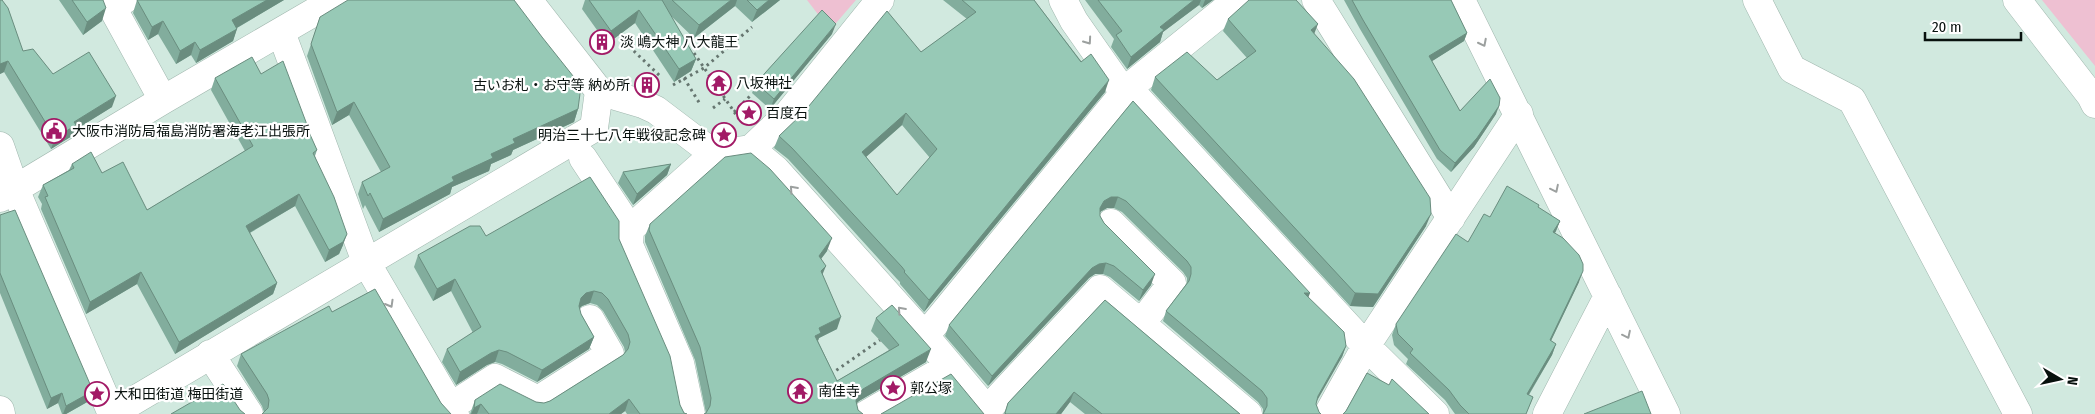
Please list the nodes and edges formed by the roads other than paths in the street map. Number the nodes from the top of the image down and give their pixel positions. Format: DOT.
graph roads {
  1 [pos="124,0"];
  2 [pos="334,0"];
  3 [pos="528,0"];
  4 [pos="880,0"];
  5 [pos="1063,0"];
  6 [pos="1237,0"];
  7 [pos="1316,0"];
  8 [pos="1461,0"];
  9 [pos="1757,0"];
  10 [pos="2017,0"];
  11 [pos="281,32"];
  12 [pos="1128,88"];
  13 [pos="599,91"];
  14 [pos="163,100"];
  15 [pos="2095,104"];
  16 [pos="1519,114"];
  17 [pos="0,146"];
  18 [pos="752,149"];
  19 [pos="714,154"];
  20 [pos="583,158"];
  21 [pos="8,194"];
  22 [pos="1450,218"];
  23 [pos="1111,223"];
  24 [pos="630,229"];
  25 [pos="366,262"];
  26 [pos="1608,296"];
  27 [pos="590,319"];
  28 [pos="1141,324"];
  29 [pos="925,336"];
  30 [pos="1366,346"];
  31 [pos="210,354"];
  32 [pos="950,366"];
  33 [pos="0,410"];
  34 [pos="453,410"];
  35 [pos="988,412"];
  36 [pos="1,414"];
  37 [pos="112,414"];
  38 [pos="249,414"];
  39 [pos="692,414"];
  40 [pos="867,414"];
  41 [pos="1248,414"];
  42 [pos="1328,414"];
  43 [pos="1435,414"];
  44 [pos="1547,414"];
  45 [pos="1666,414"];
  46 [pos="2018,414"];
  1 -- 14 [label="street"];
  2 -- 11 [label="street"];
  3 -- 13 [label="street"];
  4 -- 18 [label="street"];
  5 -- 12 [label="street, one-way"];
  6 -- 12 [label="street"];
  7 -- 22 [label="street"];
  8 -- 16 [label="street, one-way"];
  9 -- 46 [label="street"];
  10 -- 15 [label="street"];
  11 -- 14 [label="street"];
  11 -- 25 [label="street"];
  12 -- 29 [label="street"];
  12 -- 30 [label="street"];
  13 -- 19 [label="street"];
  13 -- 25 [label="street"];
  14 -- 21 [label="street"];
  16 -- 22 [label="street"];
  16 -- 26 [label="street, one-way"];
  17 -- 21 [label="street"];
  18 -- 19 [label="street"];
  29 -- 18 [label="street, one-way"];
  19 -- 24 [label="street"];
  20 -- 24 [label="street"];
  21 -- 37 [label="street"];
  22 -- 30 [label="street"];
  23 -- 28 [label="street"];
  24 -- 39 [label="street"];
  25 -- 31 [label="street"];
  25 -- 34 [label="street, one-way"];
  26 -- 44 [label="street"];
  26 -- 45 [label="street, one-way"];
  27 -- 34 [label="street"];
  28 -- 35 [label="street"];
  28 -- 41 [label="street"];
  29 -- 32 [label="street"];
  30 -- 42 [label="street"];
  30 -- 43 [label="street"];
  31 -- 37 [label="street"];
  31 -- 38 [label="street"];
  32 -- 35 [label="street"];
  32 -- 40 [label="street"];
  33 -- 36 [label="street"];
}
